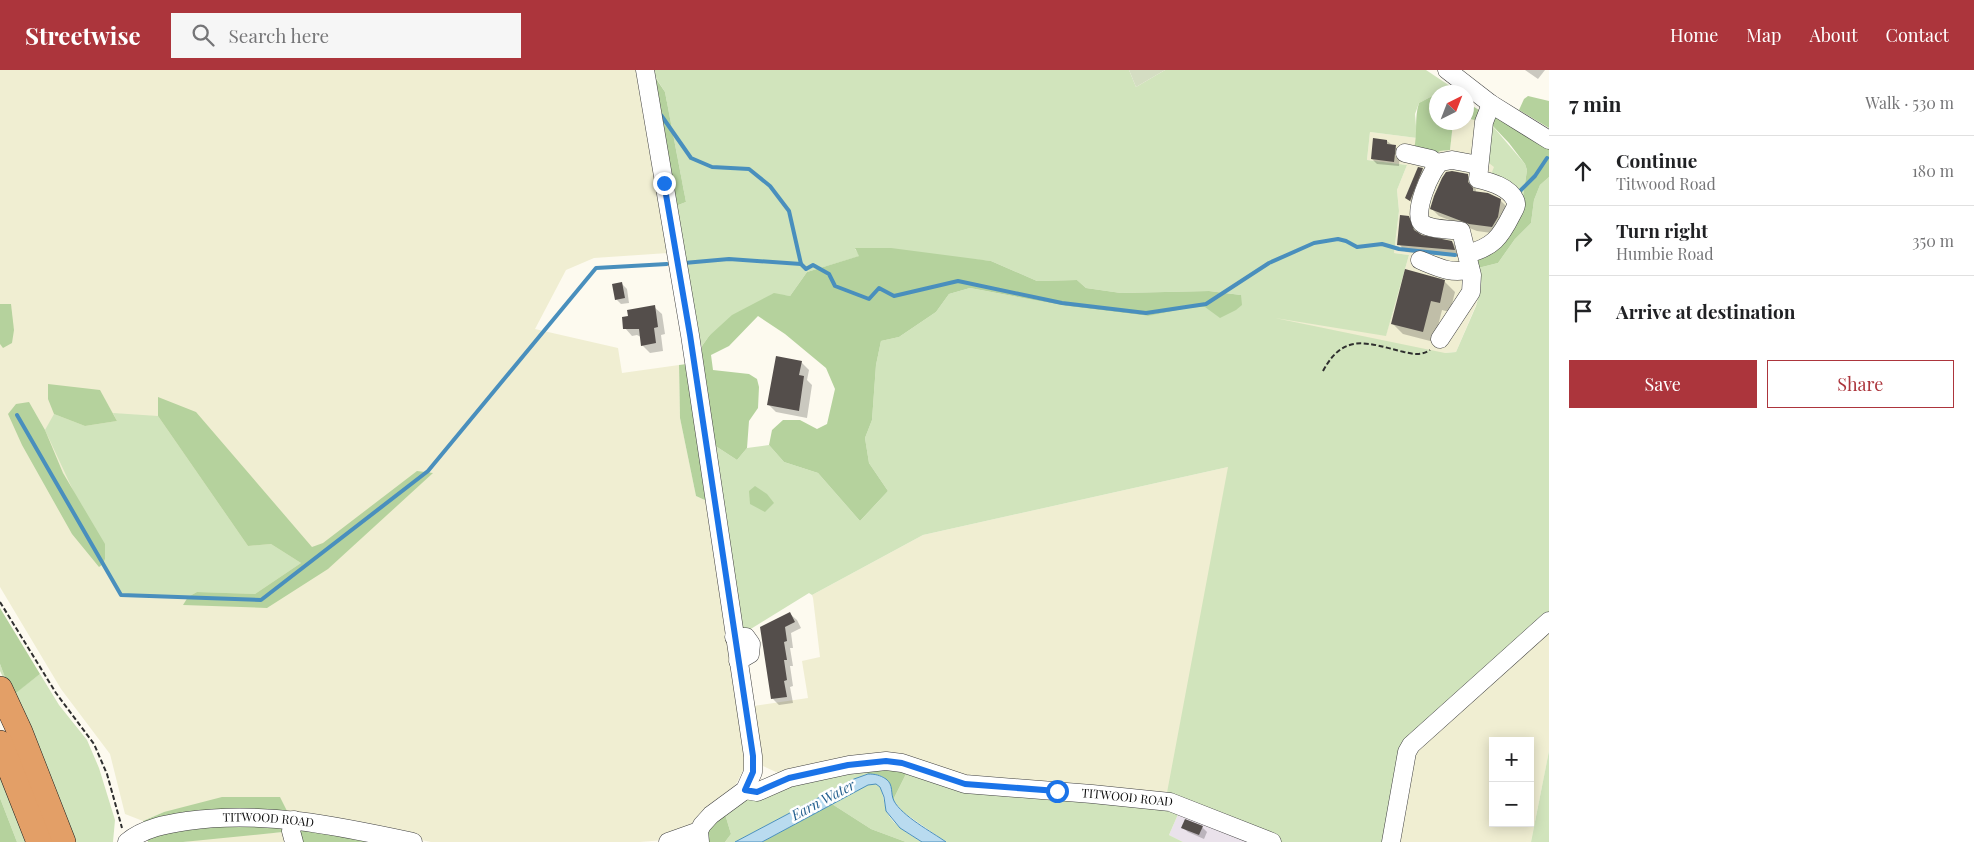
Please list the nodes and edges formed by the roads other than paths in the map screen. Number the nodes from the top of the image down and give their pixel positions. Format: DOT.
graph roads {
  1 [pos="645,70"];
  2 [pos="1447,70"];
  3 [pos="1490,104"];
  4 [pos="1549,140"];
  5 [pos="1405,153"];
  6 [pos="1438,164"];
  7 [pos="1479,165"];
  8 [pos="1420,260"];
  9 [pos="1469,262"];
  10 [pos="1440,339"];
  11 [pos="1549,622"];
  12 [pos="0,689"];
  13 [pos="0,743"];
  14 [pos="745,790"];
  15 [pos="294,820"];
  16 [pos="699,836"];
  17 [pos="360,837"];
  18 [pos="39,842"];
  19 [pos="63,842"];
  20 [pos="128,842"];
  21 [pos="294,842"];
  22 [pos="413,842"];
  23 [pos="668,842"];
  24 [pos="1272,842"];
  25 [pos="1391,842"];
  1 -- 14 [label="street"];
  2 -- 3 [label="street"];
  3 -- 4 [label="street"];
  3 -- 7 [label="street"];
  5 -- 6 [label="street"];
  6 -- 7 [label="street"];
  6 -- 9 [label="street"];
  7 -- 9 [label="street"];
  8 -- 9 [label="street"];
  9 -- 10 [label="street"];
  11 -- 25 [label="street"];
  12 -- 19 [label="highway"];
  13 -- 18 [label="highway"];
  14 -- 16 [label="street"];
  14 -- 24 [label="street, TITWOOD ROAD"];
  15 -- 17 [label="street, TITWOOD ROAD"];
  15 -- 20 [label="street, TITWOOD ROAD"];
  15 -- 21 [label="street"];
  16 -- 23 [label="street"];
  17 -- 22 [label="street, TITWOOD ROAD"];
}
